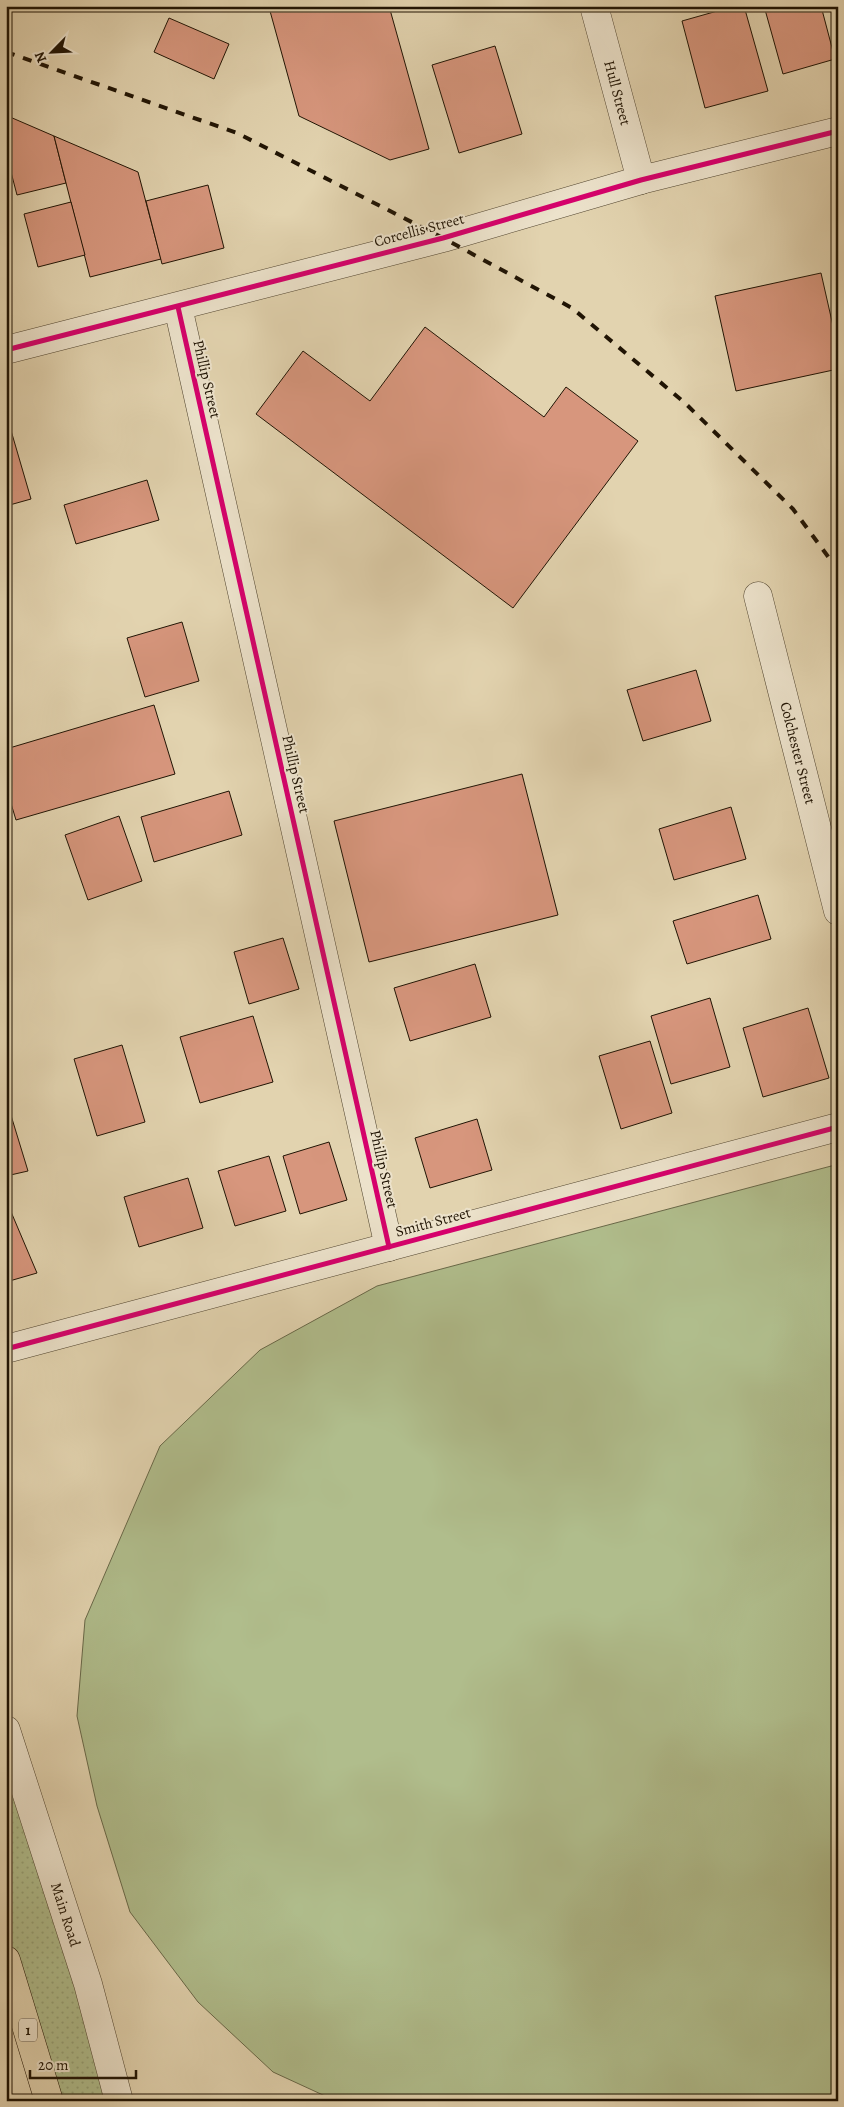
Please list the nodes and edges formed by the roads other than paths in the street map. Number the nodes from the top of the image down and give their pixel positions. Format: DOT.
graph roads {
  1 [pos="594,6"];
  2 [pos="838,131"];
  3 [pos="641,180"];
  4 [pos="178,307"];
  5 [pos="6,350"];
  6 [pos="758,596"];
  7 [pos="838,911"];
  8 [pos="838,1127"];
  9 [pos="389,1247"];
  10 [pos="6,1349"];
  11 [pos="6,1730"];
  12 [pos="6,1960"];
  13 [pos="49,2101"];
  14 [pos="118,2101"];
  1 -- 3 [label="street, Hull Street"];
  2 -- 3 [label="street, Corcellis Street"];
  3 -- 4 [label="street, Corcellis Street"];
  4 -- 5 [label="street, Corcellis Street"];
  4 -- 9 [label="street, Phillip Street"];
  6 -- 7 [label="street, Colchester Street"];
  8 -- 9 [label="street, Smith Street"];
  9 -- 10 [label="street, Smith Street"];
  11 -- 14 [label="street, Main Road"];
  12 -- 13 [label="highway, 1"];
}
